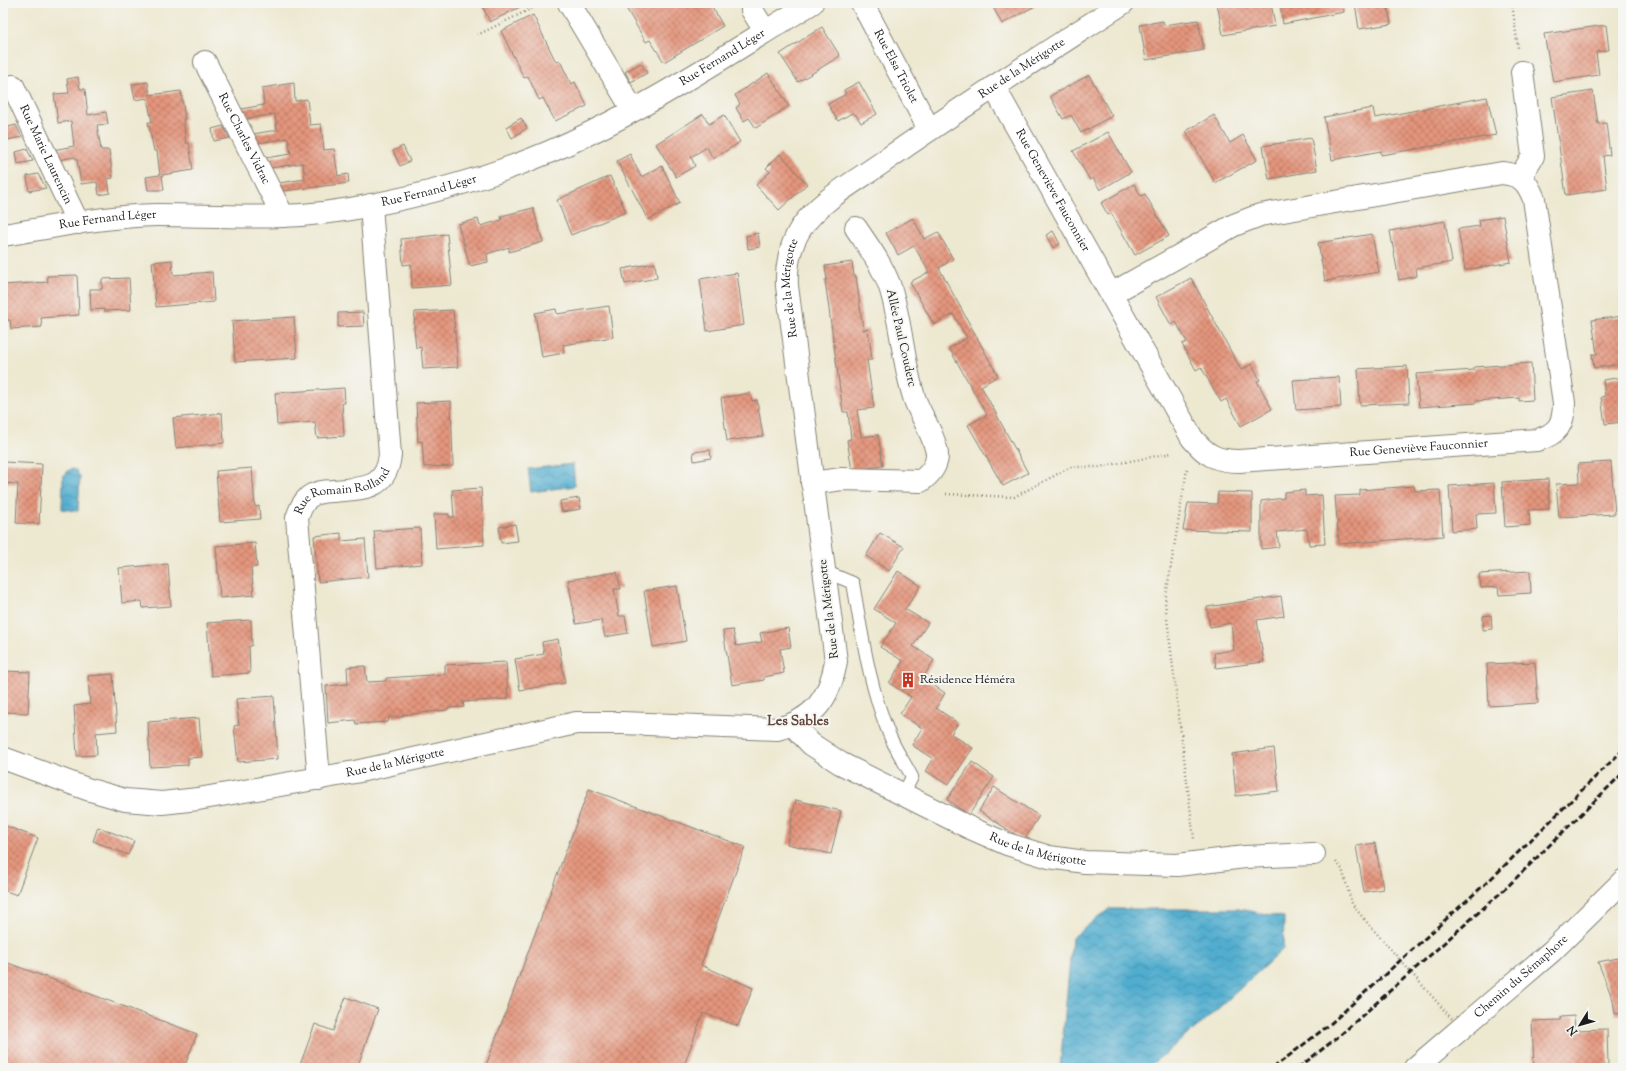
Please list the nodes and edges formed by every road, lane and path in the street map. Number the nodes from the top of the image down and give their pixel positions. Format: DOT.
graph roads {
  1 [pos="543,3"];
  2 [pos="569,3"];
  3 [pos="812,3"];
  4 [pos="862,3"];
  5 [pos="1123,3"];
  6 [pos="1512,3"];
  7 [pos="752,10"];
  8 [pos="765,31"];
  9 [pos="477,35"];
  10 [pos="205,62"];
  11 [pos="1522,72"];
  12 [pos="12,86"];
  13 [pos="994,87"];
  14 [pos="633,110"];
  15 [pos="929,130"];
  16 [pos="1520,177"];
  17 [pos="371,205"];
  18 [pos="283,216"];
  19 [pos="78,223"];
  20 [pos="856,228"];
  21 [pos="3,235"];
  22 [pos="1111,294"];
  23 [pos="1192,450"];
  24 [pos="921,481"];
  25 [pos="812,483"];
  26 [pos="824,571"];
  27 [pos="793,725"];
  28 [pos="3,758"];
  29 [pos="319,778"];
  30 [pos="903,795"];
  31 [pos="1314,854"];
  32 [pos="1196,864"];
  33 [pos="1623,881"];
  34 [pos="1452,1019"];
  35 [pos="1415,1068"];
  1 -- 9 [label="path"];
  2 -- 14 [label="street"];
  3 -- 8 [label="street, Rue Fernand Léger"];
  4 -- 15 [label="street, Rue Elsa Triolet"];
  5 -- 13 [label="street, Rue de la Mérigotte"];
  6 -- 11 [label="path"];
  7 -- 8 [label="street"];
  8 -- 14 [label="street, Rue Fernand Léger"];
  10 -- 18 [label="street, Rue Charles Vidrac"];
  11 -- 16 [label="street"];
  12 -- 19 [label="street, Rue Marie Laurencin"];
  13 -- 15 [label="street, Rue de la Mérigotte"];
  13 -- 22 [label="street, Rue Geneviève Fauconnier"];
  14 -- 17 [label="street, Rue Fernand Léger"];
  15 -- 25 [label="street, Rue de la Mérigotte"];
  16 -- 22 [label="street"];
  16 -- 23 [label="street, Rue Geneviève Fauconnier"];
  17 -- 18 [label="street, Rue Fernand Léger"];
  17 -- 29 [label="street, Rue Romain Rolland"];
  18 -- 19 [label="street, Rue Fernand Léger"];
  19 -- 21 [label="street, Rue Fernand Léger"];
  20 -- 24 [label="street, Allée Paul Couderc"];
  22 -- 23 [label="street, Rue Geneviève Fauconnier"];
  23 -- 24 [label="path"];
  23 -- 32 [label="path"];
  24 -- 25 [label="street"];
  25 -- 26 [label="street, Rue de la Mérigotte"];
  26 -- 27 [label="street, Rue de la Mérigotte"];
  26 -- 30 [label="lane"];
  27 -- 29 [label="street, Rue de la Mérigotte"];
  27 -- 30 [label="street, Rue de la Mérigotte"];
  28 -- 29 [label="street, Rue de la Mérigotte"];
  30 -- 32 [label="street, Rue de la Mérigotte"];
  31 -- 32 [label="street, Rue de la Mérigotte"];
  31 -- 34 [label="path, bridge"];
  33 -- 35 [label="street, Chemin du Sémaphore"];
}
